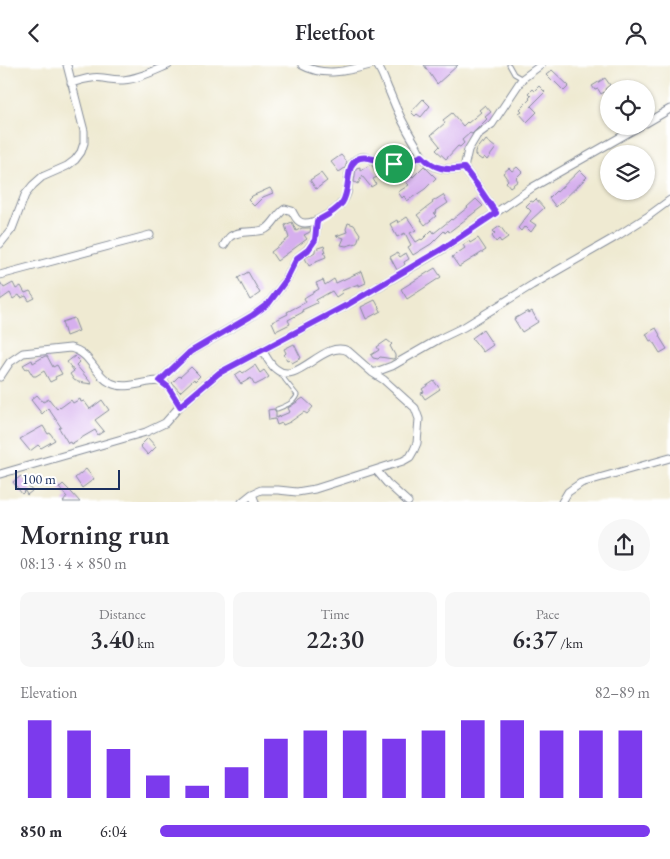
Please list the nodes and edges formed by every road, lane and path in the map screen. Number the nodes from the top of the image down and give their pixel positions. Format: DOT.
graph roads {
  1 [pos="67,65"];
  2 [pos="168,65"];
  3 [pos="302,65"];
  4 [pos="370,65"];
  5 [pos="377,65"];
  6 [pos="509,65"];
  7 [pos="541,65"];
  8 [pos="522,79"];
  9 [pos="71,83"];
  10 [pos="670,109"];
  11 [pos="655,118"];
  12 [pos="624,135"];
  13 [pos="422,156"];
  14 [pos="464,168"];
  15 [pos="670,200"];
  16 [pos="496,213"];
  17 [pos="317,221"];
  18 [pos="150,235"];
  19 [pos="0,244"];
  20 [pos="224,245"];
  21 [pos="0,275"];
  22 [pos="262,350"];
  23 [pos="281,372"];
  24 [pos="373,373"];
  25 [pos="0,377"];
  26 [pos="160,381"];
  27 [pos="180,406"];
  28 [pos="277,409"];
  29 [pos="670,458"];
  30 [pos="376,470"];
  31 [pos="0,474"];
  32 [pos="252,494"];
  33 [pos="242,501"];
  34 [pos="255,501"];
  35 [pos="408,501"];
  36 [pos="562,501"];
  1 -- 9 [label="street"];
  2 -- 9 [label="street"];
  3 -- 4 [label="street"];
  5 -- 13 [label="street"];
  6 -- 8 [label="lane"];
  7 -- 8 [label="street"];
  8 -- 14 [label="street"];
  9 -- 19 [label="street"];
  10 -- 11 [label="street"];
  12 -- 16 [label="street"];
  13 -- 14 [label="street"];
  13 -- 17 [label="street"];
  14 -- 16 [label="street"];
  15 -- 24 [label="street"];
  16 -- 22 [label="street"];
  17 -- 20 [label="street"];
  17 -- 26 [label="street"];
  18 -- 21 [label="street"];
  22 -- 23 [label="street"];
  22 -- 27 [label="street"];
  23 -- 24 [label="street"];
  23 -- 28 [label="lane"];
  24 -- 30 [label="street"];
  25 -- 26 [label="street"];
  26 -- 27 [label="street"];
  27 -- 31 [label="street"];
  29 -- 36 [label="street"];
  30 -- 32 [label="street"];
  30 -- 35 [label="street"];
  32 -- 33 [label="street"];
  32 -- 34 [label="street"];
}
